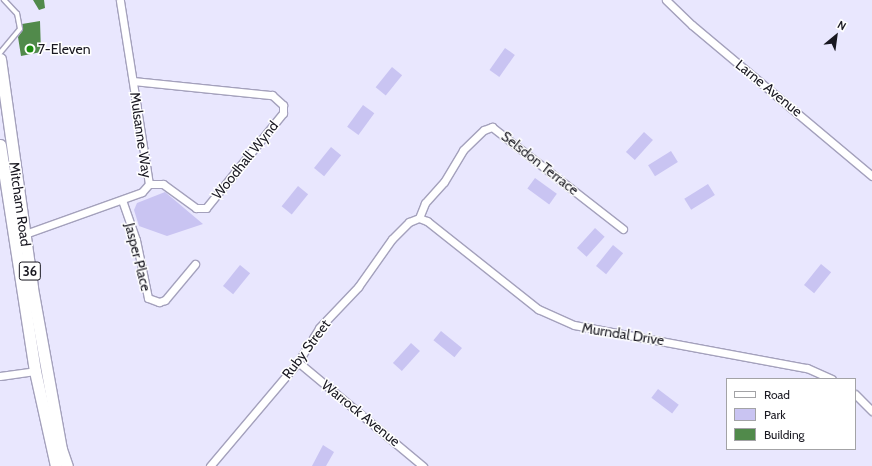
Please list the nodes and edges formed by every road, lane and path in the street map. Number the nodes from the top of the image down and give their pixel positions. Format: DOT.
graph roads {
  1 [pos="4,0"];
  2 [pos="120,0"];
  3 [pos="666,0"];
  4 [pos="0,53"];
  5 [pos="0,59"];
  6 [pos="1,75"];
  7 [pos="133,81"];
  8 [pos="0,145"];
  9 [pos="872,176"];
  10 [pos="149,184"];
  11 [pos="122,200"];
  12 [pos="419,218"];
  13 [pos="623,229"];
  14 [pos="20,235"];
  15 [pos="195,264"];
  16 [pos="298,362"];
  17 [pos="40,370"];
  18 [pos="0,376"];
  19 [pos="830,378"];
  20 [pos="856,395"];
  21 [pos="872,411"];
  22 [pos="56,451"];
  23 [pos="56,466"];
  24 [pos="67,466"];
  25 [pos="210,466"];
  26 [pos="423,466"];
  1 -- 4 [label="lane"];
  2 -- 7 [label="street, Mulsanne Way"];
  3 -- 9 [label="street, Larne Avenue"];
  5 -- 6 [label="main road, Mitcham Road / 36"];
  6 -- 14 [label="main road, Mitcham Road / 36"];
  7 -- 10 [label="street, Mulsanne Way"];
  7 -- 10 [label="street, Woodhall Wynd"];
  8 -- 14 [label="main road, Mitcham Road / 36"];
  10 -- 11 [label="street, Mulsanne Way"];
  11 -- 14 [label="street, Mulsanne Way"];
  11 -- 15 [label="street, Jasper Place"];
  12 -- 13 [label="street, Selsdon Terrace"];
  12 -- 16 [label="street, Ruby Street"];
  12 -- 19 [label="street, Murndal Drive"];
  14 -- 17 [label="main road, Mitcham Road / 36"];
  16 -- 25 [label="street, Ruby Street"];
  16 -- 26 [label="street, Warrock Avenue"];
  17 -- 18 [label="street"];
  17 -- 22 [label="main road, Mitcham Road / 36"];
  20 -- 21 [label="street"];
  22 -- 23 [label="main road, Mitcham Road / 36"];
  22 -- 24 [label="main road, Mitcham Road / 36"];
}
